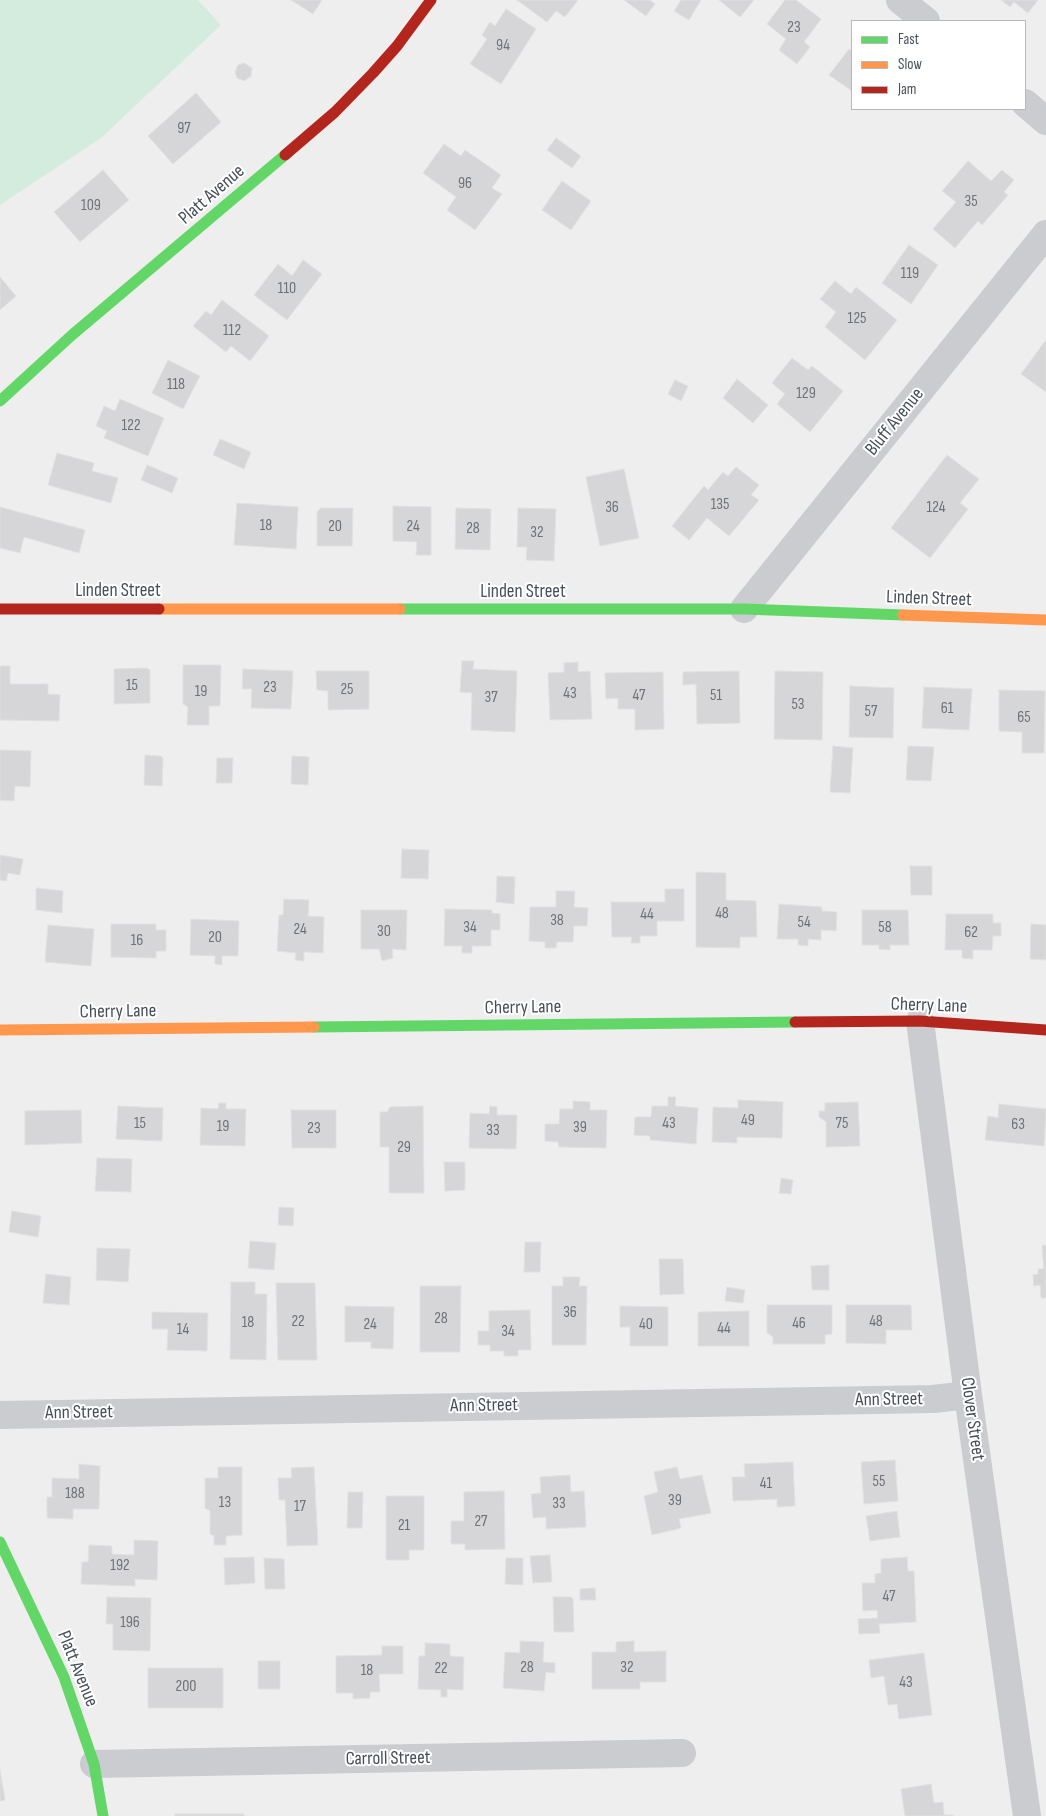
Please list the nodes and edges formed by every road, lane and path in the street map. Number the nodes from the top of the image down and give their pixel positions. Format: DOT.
graph roads {
  1 [pos="430,0"];
  2 [pos="900,0"];
  3 [pos="925,20"];
  4 [pos="1026,104"];
  5 [pos="1046,121"];
  6 [pos="1046,234"];
  7 [pos="0,401"];
  8 [pos="0,609"];
  9 [pos="744,610"];
  10 [pos="1046,620"];
  11 [pos="920,1021"];
  12 [pos="0,1030"];
  13 [pos="1046,1030"];
  14 [pos="968,1395"];
  15 [pos="0,1415"];
  16 [pos="0,1542"];
  17 [pos="682,1753"];
  18 [pos="94,1764"];
  19 [pos="102,1816"];
  20 [pos="1027,1816"];
  1 -- 7 [label="street, Platt Avenue"];
  2 -- 3 [label="street"];
  4 -- 5 [label="street"];
  6 -- 9 [label="street, Bluff Avenue"];
  8 -- 9 [label="street, Linden Street"];
  9 -- 10 [label="street, Linden Street"];
  11 -- 12 [label="street, Cherry Lane"];
  11 -- 13 [label="street, Cherry Lane"];
  11 -- 14 [label="street, Clover Street"];
  14 -- 15 [label="street, Ann Street"];
  14 -- 20 [label="street, Clover Street"];
  16 -- 18 [label="street, Platt Avenue"];
  17 -- 18 [label="street, Carroll Street"];
  18 -- 19 [label="street, Platt Avenue"];
}
